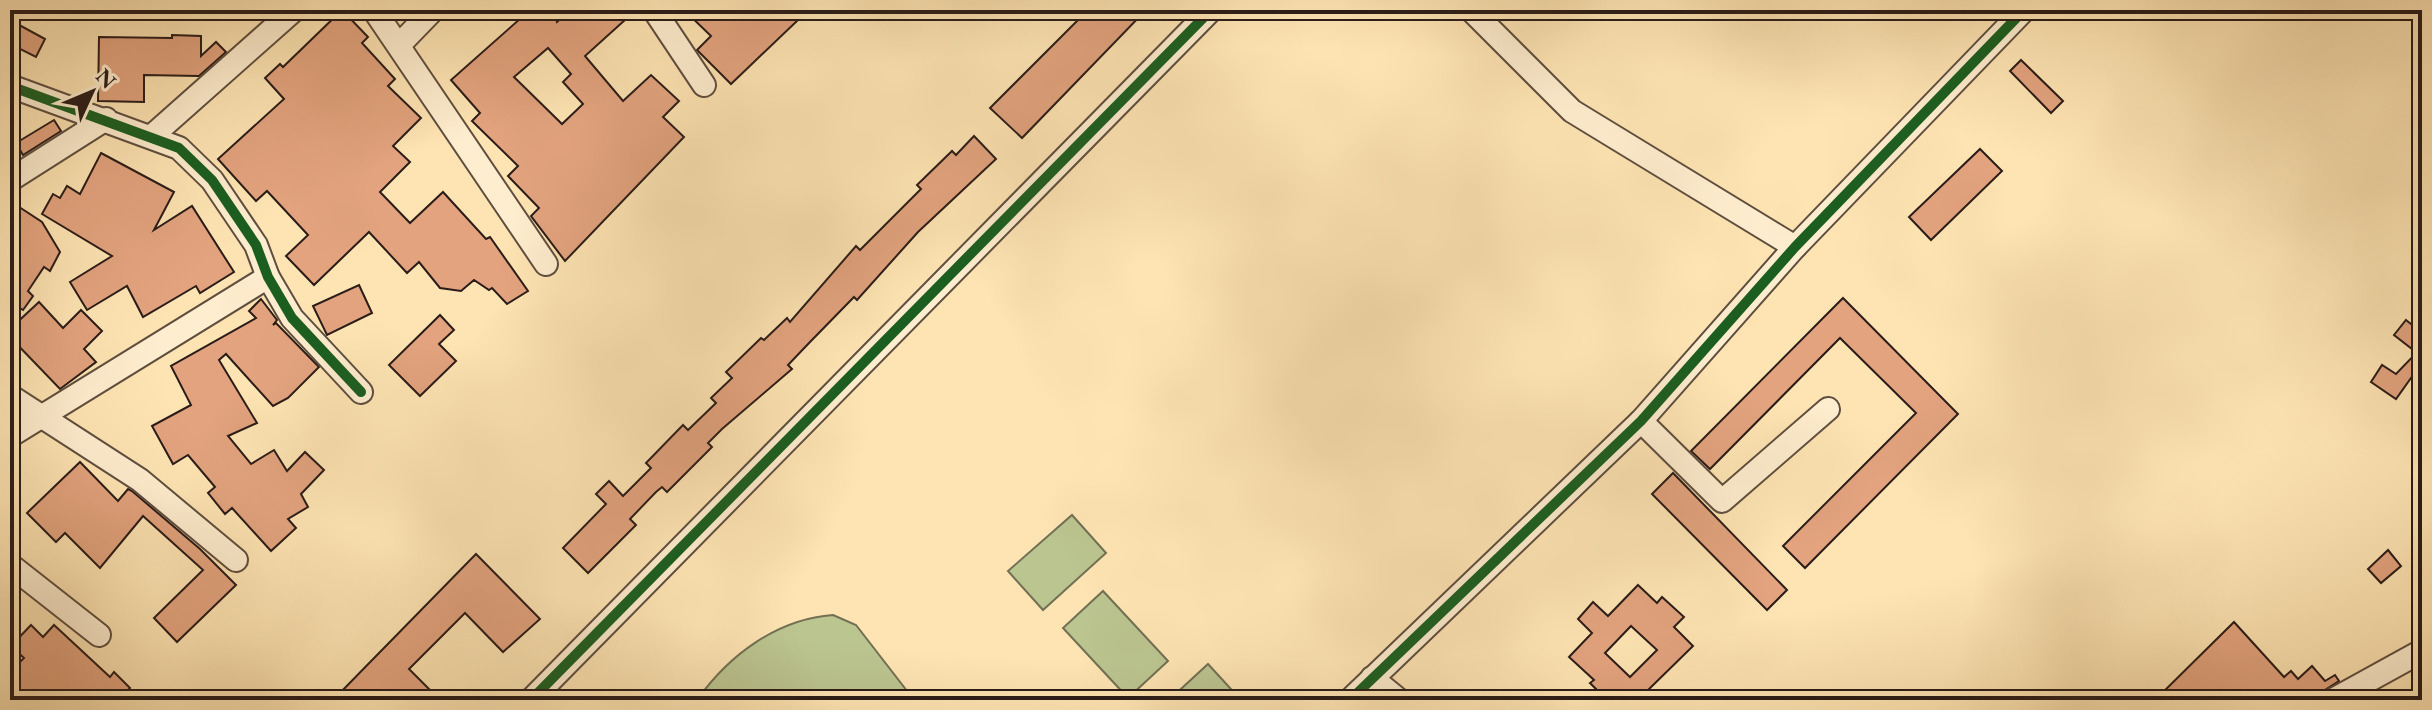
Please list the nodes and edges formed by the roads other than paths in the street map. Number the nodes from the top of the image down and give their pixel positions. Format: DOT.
graph roads {
  1 [pos="294,10"];
  2 [pos="374,10"];
  3 [pos="433,10"];
  4 [pos="654,10"];
  5 [pos="1211,10"];
  6 [pos="1471,10"];
  7 [pos="2024,10"];
  8 [pos="399,45"];
  9 [pos="704,85"];
  10 [pos="10,86"];
  11 [pos="106,119"];
  12 [pos="152,136"];
  13 [pos="10,180"];
  14 [pos="1795,247"];
  15 [pos="546,264"];
  16 [pos="268,277"];
  17 [pos="361,392"];
  18 [pos="10,396"];
  19 [pos="1828,409"];
  20 [pos="39,417"];
  21 [pos="1641,421"];
  22 [pos="10,436"];
  23 [pos="236,560"];
  24 [pos="10,565"];
  25 [pos="99,635"];
  26 [pos="2422,651"];
  27 [pos="1372,678"];
  28 [pos="531,700"];
  29 [pos="1350,700"];
  30 [pos="1399,700"];
  31 [pos="2333,700"];
  1 -- 12 [label="street"];
  2 -- 8 [label="street"];
  3 -- 8 [label="street"];
  4 -- 9 [label="street"];
  5 -- 28 [label="street"];
  6 -- 14 [label="street"];
  7 -- 14 [label="street"];
  8 -- 15 [label="street"];
  10 -- 11 [label="street"];
  11 -- 12 [label="street"];
  11 -- 13 [label="street"];
  12 -- 16 [label="street"];
  14 -- 21 [label="street"];
  16 -- 17 [label="street"];
  16 -- 20 [label="street"];
  18 -- 20 [label="street"];
  19 -- 21 [label="street"];
  20 -- 22 [label="street"];
  20 -- 23 [label="street"];
  21 -- 27 [label="street"];
  24 -- 25 [label="street"];
  26 -- 31 [label="street"];
  27 -- 29 [label="street"];
  27 -- 30 [label="street"];
}
